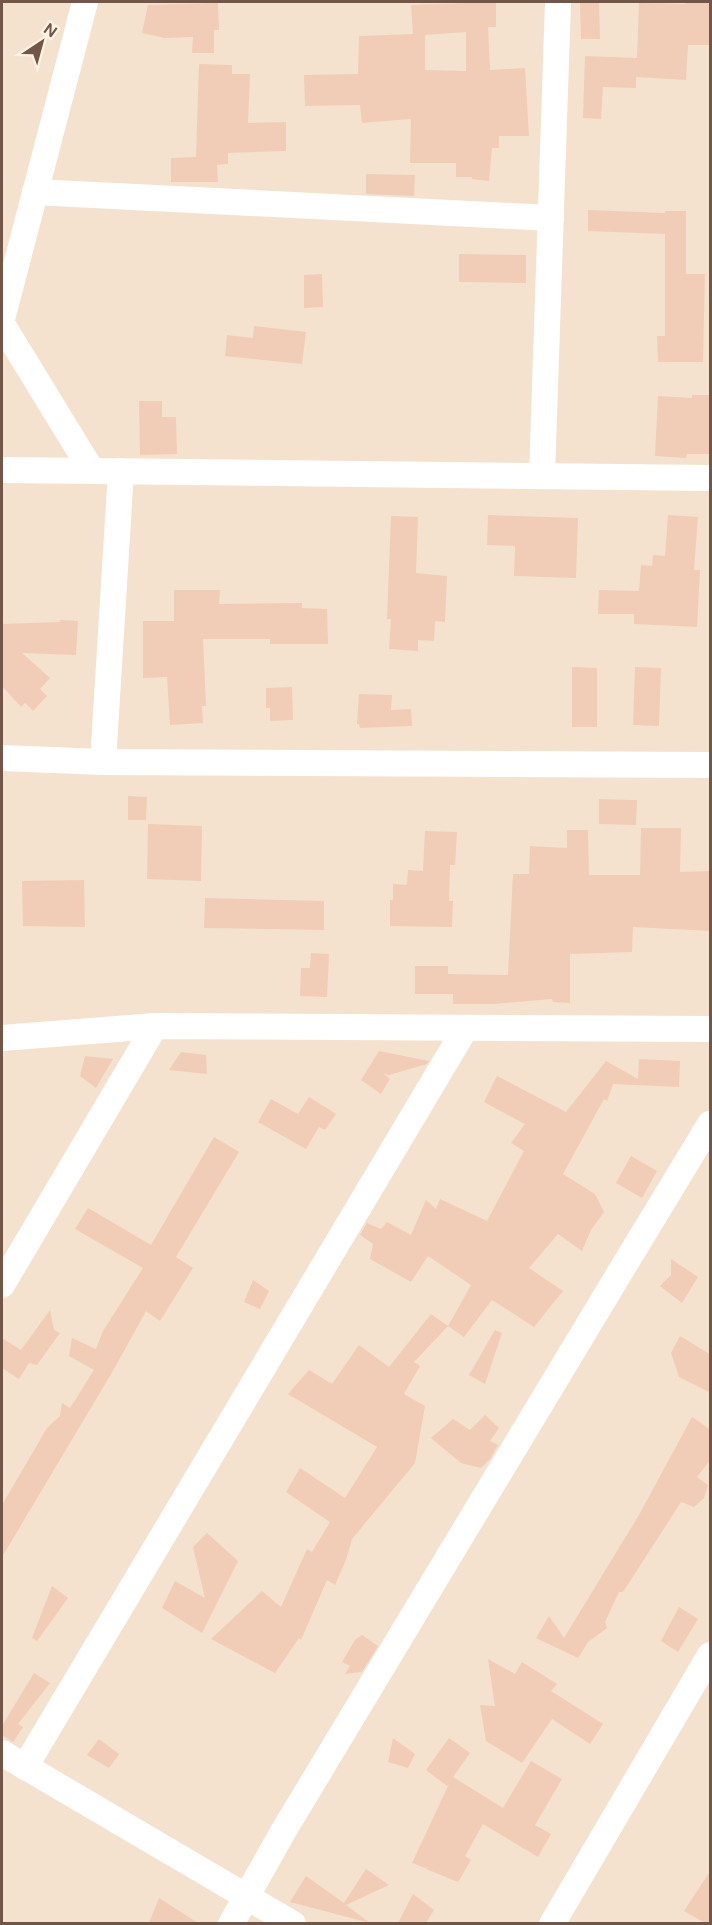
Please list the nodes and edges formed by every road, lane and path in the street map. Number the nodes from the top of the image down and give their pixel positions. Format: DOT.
graph roads {
  1 [pos="85,2"];
  2 [pos="558,2"];
  3 [pos="35,192"];
  4 [pos="550,218"];
  5 [pos="2,319"];
  6 [pos="2,324"];
  7 [pos="2,470"];
  8 [pos="92,471"];
  9 [pos="121,471"];
  10 [pos="542,475"];
  11 [pos="711,478"];
  12 [pos="2,758"];
  13 [pos="103,762"];
  14 [pos="711,765"];
  15 [pos="155,1026"];
  16 [pos="465,1029"];
  17 [pos="711,1029"];
  18 [pos="2,1038"];
  19 [pos="711,1124"];
  20 [pos="2,1285"];
  21 [pos="711,1655"];
  22 [pos="2,1753"];
  23 [pos="25,1767"];
  24 [pos="246,1896"];
  25 [pos="231,1923"];
  26 [pos="293,1923"];
  27 [pos="552,1923"];
  1 -- 3 [label="street"];
  2 -- 4 [label="street"];
  3 -- 4 [label="street"];
  3 -- 5 [label="street"];
  4 -- 10 [label="street"];
  6 -- 8 [label="street"];
  7 -- 8 [label="street"];
  8 -- 9 [label="street"];
  9 -- 10 [label="street"];
  9 -- 13 [label="street"];
  10 -- 11 [label="street"];
  12 -- 13 [label="street"];
  13 -- 14 [label="street"];
  15 -- 16 [label="street"];
  15 -- 18 [label="street"];
  15 -- 20 [label="street"];
  16 -- 17 [label="street"];
  16 -- 23 [label="street"];
  19 -- 24 [label="street"];
  21 -- 27 [label="street"];
  22 -- 23 [label="street"];
  23 -- 24 [label="street"];
  24 -- 25 [label="street"];
  24 -- 26 [label="street"];
}
